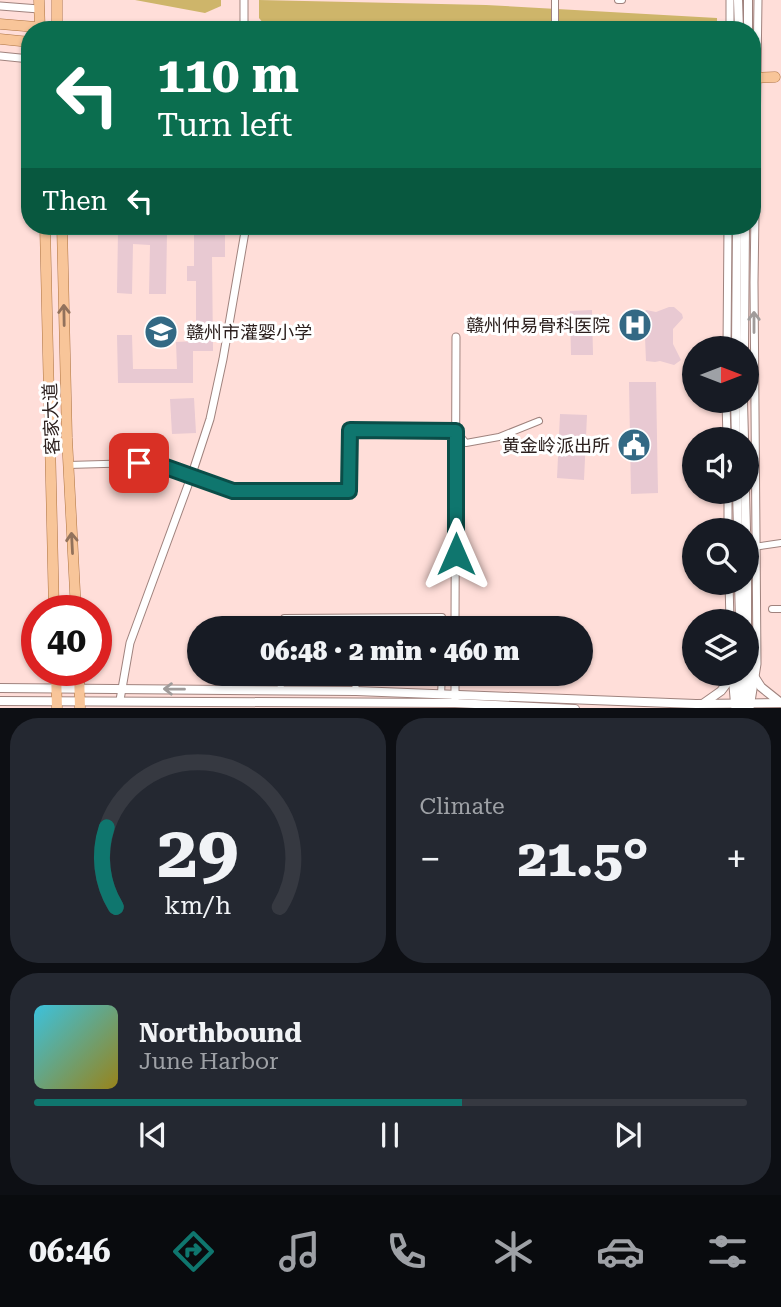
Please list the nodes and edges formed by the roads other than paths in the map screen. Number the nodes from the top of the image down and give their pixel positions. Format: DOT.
graph roads {
  1 [pos="57,0"];
  2 [pos="244,0"];
  3 [pos="555,0"];
  4 [pos="730,0"];
  5 [pos="738,0"];
  6 [pos="748,0"];
  7 [pos="758,0"];
  8 [pos="39,4"];
  9 [pos="0,6"];
  10 [pos="57,21"];
  11 [pos="244,21"];
  12 [pos="555,21"];
  13 [pos="730,21"];
  14 [pos="739,21"];
  15 [pos="748,21"];
  16 [pos="757,21"];
  17 [pos="0,24"];
  18 [pos="21,27"];
  19 [pos="0,39"];
  20 [pos="21,41"];
  21 [pos="0,56"];
  22 [pos="21,58"];
  23 [pos="45,235"];
  24 [pos="62,235"];
  25 [pos="244,235"];
  26 [pos="728,235"];
  27 [pos="737,235"];
  28 [pos="745,235"];
  29 [pos="754,235"];
  30 [pos="727,336"];
  31 [pos="736,336"];
  32 [pos="744,336"];
  33 [pos="456,337"];
  34 [pos="539,421"];
  35 [pos="456,431"];
  36 [pos="68,464"];
  37 [pos="191,477"];
  38 [pos="751,518"];
  39 [pos="781,543"];
  40 [pos="759,546"];
  41 [pos="54,595"];
  42 [pos="75,595"];
  43 [pos="772,609"];
  44 [pos="781,609"];
  45 [pos="455,616"];
  46 [pos="759,683"];
  47 [pos="56,686"];
  48 [pos="80,686"];
  49 [pos="281,686"];
  50 [pos="356,686"];
  51 [pos="442,686"];
  52 [pos="455,686"];
  53 [pos="725,686"];
  54 [pos="737,686"];
  55 [pos="745,686"];
  56 [pos="751,686"];
  57 [pos="0,688"];
  58 [pos="124,688"];
  59 [pos="56,689"];
  60 [pos="80,689"];
  61 [pos="281,691"];
  62 [pos="356,691"];
  63 [pos="442,695"];
  64 [pos="455,699"];
  65 [pos="120,700"];
  66 [pos="0,701"];
  67 [pos="781,703"];
  68 [pos="704,704"];
  69 [pos="57,705"];
  70 [pos="80,705"];
  71 [pos="743,706"];
  72 [pos="563,708"];
  1 -- 10 [label="main road"];
  2 -- 11 [label="street"];
  3 -- 12 [label="street"];
  4 -- 13 [label="street"];
  5 -- 14 [label="main road"];
  6 -- 15 [label="main road"];
  7 -- 16 [label="street"];
  8 -- 9 [label="street"];
  17 -- 18 [label="main road"];
  19 -- 20 [label="main road"];
  21 -- 22 [label="street"];
  23 -- 41 [label="main road, 客家大道"];
  36 -- 24 [label="main road, 客家大道, one-way"];
  25 -- 37 [label="street"];
  26 -- 30 [label="street"];
  27 -- 31 [label="main road"];
  28 -- 32 [label="main road"];
  38 -- 29 [label="street, one-way"];
  33 -- 35 [label="street"];
  34 -- 35 [label="street"];
  35 -- 37 [label="street"];
  35 -- 45 [label="street"];
  36 -- 37 [label="street"];
  42 -- 36 [label="main road, 客家大道, one-way"];
  37 -- 58 [label="street"];
  39 -- 40 [label="street"];
  43 -- 44 [label="street"];
  46 -- 67 [label="main road"];
  47 -- 59 [label="main road"];
  48 -- 60 [label="main road"];
  49 -- 61 [label="street"];
  50 -- 62 [label="street"];
  51 -- 63 [label="street"];
  52 -- 64 [label="street"];
  53 -- 68 [label="main road"];
  54 -- 71 [label="main road"];
  55 -- 71 [label="main road"];
  56 -- 71 [label="street"];
  57 -- 59 [label="main road"];
  58 -- 60 [label="main road"];
  61 -- 58 [label="main road, one-way"];
  58 -- 65 [label="street"];
  59 -- 60 [label="main road"];
  59 -- 69 [label="main road"];
  60 -- 70 [label="main road"];
  61 -- 62 [label="main road"];
  62 -- 63 [label="main road"];
  63 -- 64 [label="main road"];
  64 -- 65 [label="main road"];
  64 -- 68 [label="main road"];
  64 -- 72 [label="main road"];
  65 -- 70 [label="main road"];
  66 -- 69 [label="main road"];
  67 -- 71 [label="main road"];
  68 -- 71 [label="main road"];
  69 -- 70 [label="main road"];
}
